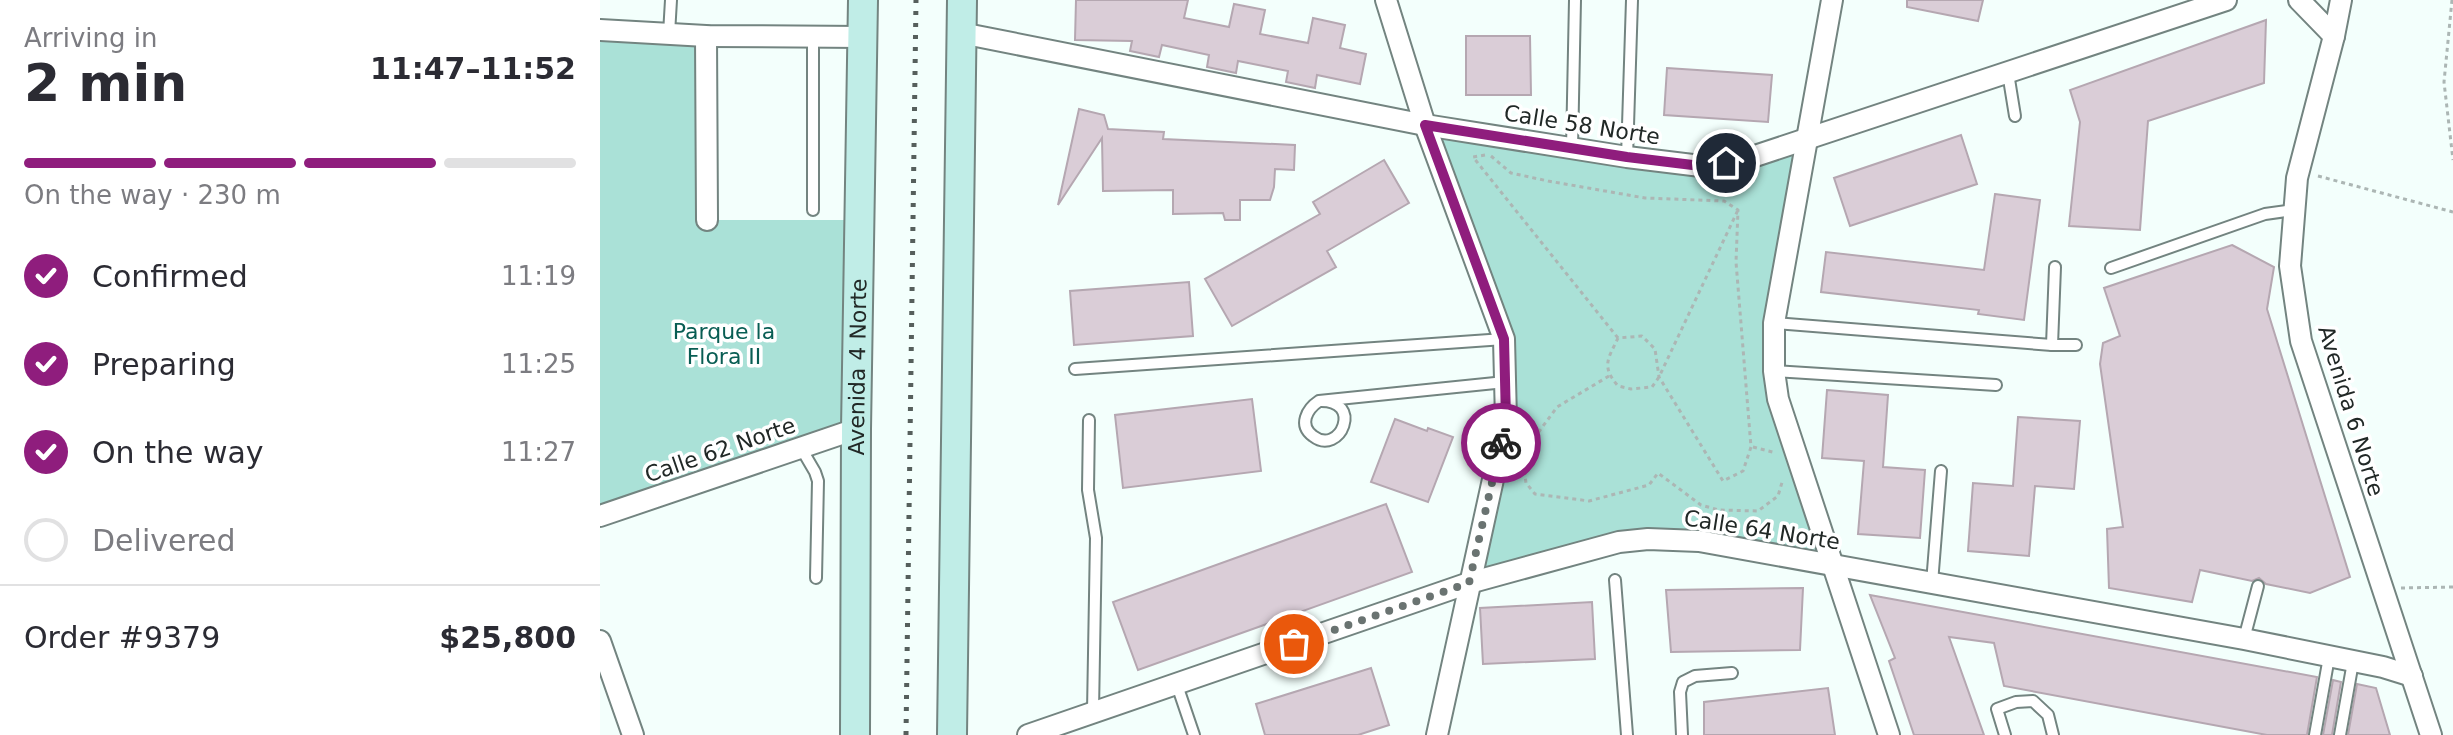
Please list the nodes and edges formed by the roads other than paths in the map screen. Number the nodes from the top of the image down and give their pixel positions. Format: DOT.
graph roads {
  1 [pos="671,0"];
  2 [pos="863,0"];
  3 [pos="962,0"];
  4 [pos="1386,0"];
  5 [pos="1575,0"];
  6 [pos="1632,0"];
  7 [pos="1832,0"];
  8 [pos="2226,0"];
  9 [pos="2299,0"];
  10 [pos="2341,0"];
  11 [pos="600,30"];
  12 [pos="961,33"];
  13 [pos="669,34"];
  14 [pos="706,36"];
  15 [pos="2334,36"];
  16 [pos="813,37"];
  17 [pos="863,37"];
  18 [pos="2008,73"];
  19 [pos="2015,116"];
  20 [pos="1425,125"];
  21 [pos="1806,139"];
  22 [pos="1572,148"];
  23 [pos="1627,157"];
  24 [pos="813,210"];
  25 [pos="2294,210"];
  26 [pos="707,220"];
  27 [pos="2055,267"];
  28 [pos="2111,268"];
  29 [pos="1774,323"];
  30 [pos="1504,339"];
  31 [pos="2052,345"];
  32 [pos="2076,345"];
  33 [pos="1075,369"];
  34 [pos="1774,371"];
  35 [pos="1505,382"];
  36 [pos="1996,385"];
  37 [pos="1319,401"];
  38 [pos="1089,420"];
  39 [pos="856,429"];
  40 [pos="801,448"];
  41 [pos="1941,471"];
  42 [pos="600,516"];
  43 [pos="1835,565"];
  44 [pos="816,578"];
  45 [pos="1615,580"];
  46 [pos="1469,583"];
  47 [pos="1932,583"];
  48 [pos="2258,586"];
  49 [pos="2244,639"];
  50 [pos="600,641"];
  51 [pos="2329,657"];
  52 [pos="2353,662"];
  53 [pos="1732,673"];
  54 [pos="2412,676"];
  55 [pos="1177,685"];
  56 [pos="1093,711"];
  57 [pos="633,735"];
  58 [pos="855,735"];
  59 [pos="952,735"];
  60 [pos="1028,735"];
  61 [pos="1194,735"];
  62 [pos="1437,735"];
  63 [pos="1627,735"];
  64 [pos="1682,735"];
  65 [pos="1889,735"];
  66 [pos="2005,735"];
  67 [pos="2053,735"];
  68 [pos="2315,735"];
  69 [pos="2340,735"];
  70 [pos="2431,735"];
  1 -- 13 [label="lane"];
  2 -- 17 [label="main road, Avenida 4 Norte"];
  3 -- 12 [label="main road"];
  4 -- 20 [label="street"];
  5 -- 22 [label="lane"];
  6 -- 23 [label="lane"];
  7 -- 21 [label="street"];
  8 -- 18 [label="street, Calle 58 Norte"];
  9 -- 15 [label="street"];
  10 -- 15 [label="street, Avenida 6 Norte"];
  11 -- 13 [label="street"];
  12 -- 20 [label="street, Calle 58 Norte"];
  12 -- 59 [label="main road"];
  13 -- 14 [label="street"];
  14 -- 16 [label="street"];
  14 -- 26 [label="street"];
  15 -- 25 [label="street, Avenida 6 Norte"];
  16 -- 17 [label="street"];
  16 -- 24 [label="lane"];
  17 -- 39 [label="main road, Avenida 4 Norte"];
  18 -- 19 [label="lane"];
  18 -- 21 [label="street, Calle 58 Norte"];
  20 -- 22 [label="street, Calle 58 Norte"];
  20 -- 30 [label="street"];
  21 -- 23 [label="street, Calle 58 Norte"];
  21 -- 29 [label="street"];
  22 -- 23 [label="street, Calle 58 Norte"];
  25 -- 28 [label="lane"];
  25 -- 54 [label="street, Avenida 6 Norte"];
  27 -- 31 [label="lane"];
  29 -- 31 [label="lane"];
  29 -- 34 [label="street"];
  30 -- 33 [label="lane"];
  30 -- 35 [label="street"];
  31 -- 32 [label="lane"];
  34 -- 36 [label="lane"];
  34 -- 43 [label="street"];
  35 -- 37 [label="lane"];
  35 -- 46 [label="street"];
  37 -- 37 [label="lane"];
  38 -- 56 [label="lane"];
  39 -- 40 [label="street, Calle 62 Norte"];
  39 -- 58 [label="main road, Avenida 4 Norte"];
  40 -- 42 [label="street, Calle 62 Norte"];
  40 -- 44 [label="lane"];
  41 -- 47 [label="lane"];
  43 -- 46 [label="street, Calle 64 Norte"];
  43 -- 47 [label="street, Calle 64 Norte"];
  43 -- 65 [label="street"];
  45 -- 63 [label="lane"];
  46 -- 55 [label="street, Calle 64 Norte"];
  46 -- 62 [label="street"];
  47 -- 49 [label="street, Calle 64 Norte"];
  48 -- 49 [label="lane"];
  49 -- 51 [label="street, Calle 64 Norte"];
  50 -- 57 [label="street"];
  51 -- 52 [label="street, Calle 64 Norte"];
  51 -- 68 [label="lane"];
  52 -- 54 [label="street, Calle 64 Norte"];
  52 -- 69 [label="lane"];
  53 -- 64 [label="lane"];
  54 -- 70 [label="street, Avenida 6 Norte"];
  55 -- 56 [label="street, Calle 64 Norte"];
  55 -- 61 [label="lane"];
  56 -- 60 [label="street, Calle 64 Norte"];
  66 -- 67 [label="lane"];
}
